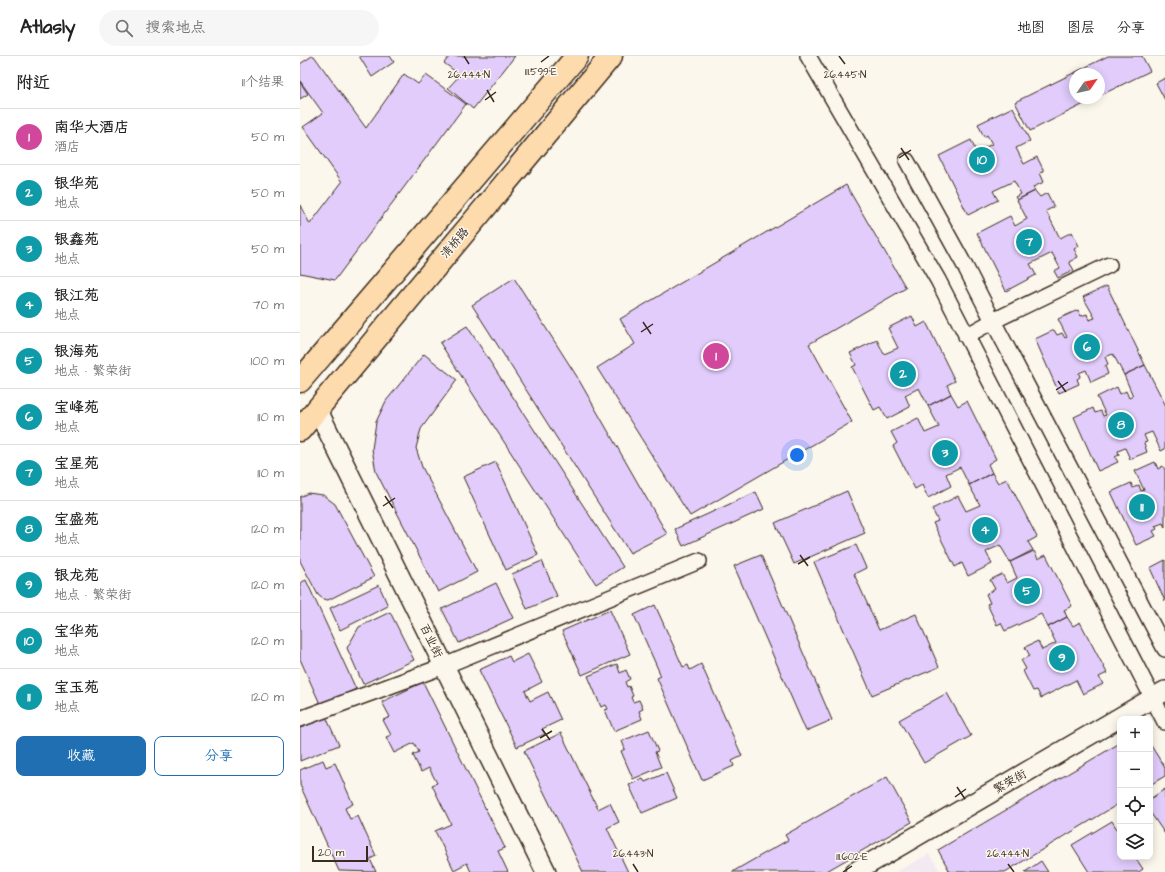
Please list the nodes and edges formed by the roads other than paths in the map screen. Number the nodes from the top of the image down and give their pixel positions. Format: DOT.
graph roads {
  1 [pos="577,56"];
  2 [pos="611,56"];
  3 [pos="625,56"];
  4 [pos="808,56"];
  5 [pos="596,75"];
  6 [pos="907,161"];
  7 [pos="1109,265"];
  8 [pos="993,321"];
  9 [pos="966,336"];
  10 [pos="301,379"];
  11 [pos="317,409"];
  12 [pos="300,430"];
  13 [pos="699,561"];
  14 [pos="1165,649"];
  15 [pos="444,666"];
  16 [pos="1159,695"];
  17 [pos="300,719"];
  18 [pos="1165,722"];
  19 [pos="546,872"];
  20 [pos="855,872"];
  1 -- 10 [label="main road"];
  2 -- 5 [label="main road, 清桥路"];
  3 -- 5 [label="main road"];
  4 -- 9 [label="street"];
  5 -- 11 [label="main road, 清桥路"];
  6 -- 8 [label="street"];
  7 -- 8 [label="street"];
  8 -- 9 [label="street"];
  8 -- 14 [label="street"];
  9 -- 16 [label="street"];
  11 -- 12 [label="main road, 清桥路"];
  11 -- 15 [label="street, 百业街"];
  13 -- 15 [label="street"];
  15 -- 17 [label="street"];
  15 -- 19 [label="street, 百业街"];
  16 -- 18 [label="street"];
  16 -- 20 [label="street, 繁荣街"];
}
